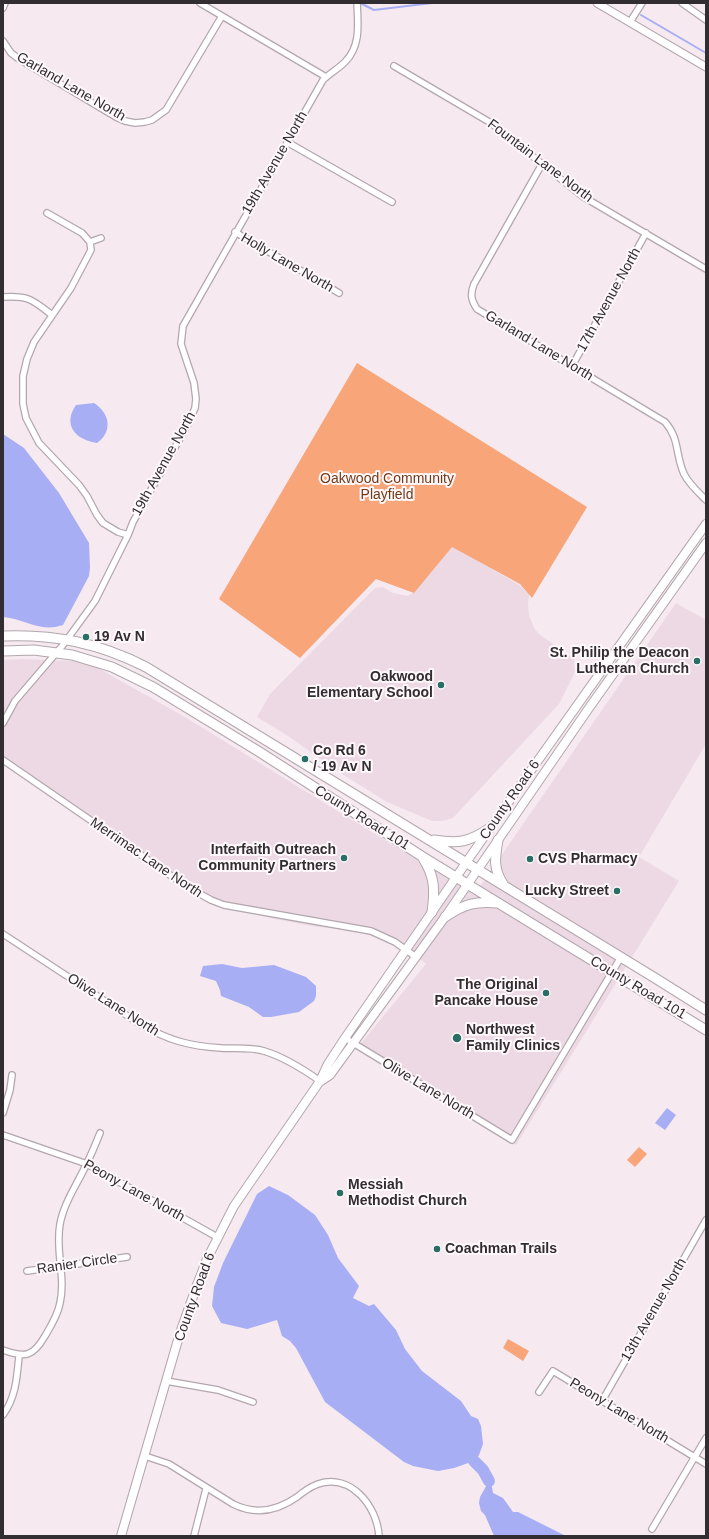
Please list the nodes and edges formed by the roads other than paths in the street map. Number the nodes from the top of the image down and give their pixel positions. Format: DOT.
graph roads {
  1 [pos="200,3"];
  2 [pos="357,3"];
  3 [pos="597,3"];
  4 [pos="642,3"];
  5 [pos="682,3"];
  6 [pos="222,16"];
  7 [pos="706,20"];
  8 [pos="630,22"];
  9 [pos="3,41"];
  10 [pos="394,66"];
  11 [pos="706,67"];
  12 [pos="326,77"];
  13 [pos="287,142"];
  14 [pos="542,164"];
  15 [pos="392,202"];
  16 [pos="47,214"];
  17 [pos="235,232"];
  18 [pos="646,233"];
  19 [pos="101,238"];
  20 [pos="90,242"];
  21 [pos="706,269"];
  22 [pos="339,293"];
  23 [pos="3,297"];
  24 [pos="52,315"];
  25 [pos="572,366"];
  26 [pos="706,500"];
  27 [pos="706,524"];
  28 [pos="128,535"];
  29 [pos="706,543"];
  30 [pos="3,636"];
  31 [pos="66,640"];
  32 [pos="3,651"];
  33 [pos="56,652"];
  34 [pos="3,723"];
  35 [pos="3,760"];
  36 [pos="490,828"];
  37 [pos="430,840"];
  38 [pos="498,840"];
  39 [pos="423,857"];
  40 [pos="466,863"];
  41 [pos="477,870"];
  42 [pos="456,876"];
  43 [pos="468,884"];
  44 [pos="504,886"];
  45 [pos="500,904"];
  46 [pos="432,912"];
  47 [pos="445,917"];
  48 [pos="3,934"];
  49 [pos="406,950"];
  50 [pos="416,957"];
  51 [pos="621,957"];
  52 [pos="611,973"];
  53 [pos="706,1010"];
  54 [pos="706,1030"];
  55 [pos="345,1038"];
  56 [pos="354,1044"];
  57 [pos="12,1075"];
  58 [pos="320,1081"];
  59 [pos="3,1113"];
  60 [pos="100,1132"];
  61 [pos="3,1135"];
  62 [pos="87,1164"];
  63 [pos="706,1220"];
  64 [pos="217,1237"];
  65 [pos="127,1257"];
  66 [pos="60,1266"];
  67 [pos="27,1271"];
  68 [pos="3,1350"];
  69 [pos="19,1356"];
  70 [pos="166,1381"];
  71 [pos="539,1392"];
  72 [pos="602,1401"];
  73 [pos="253,1402"];
  74 [pos="3,1415"];
  75 [pos="706,1438"];
  76 [pos="145,1456"];
  77 [pos="695,1457"];
  78 [pos="706,1464"];
  79 [pos="206,1489"];
  80 [pos="652,1529"];
  81 [pos="121,1536"];
  82 [pos="194,1536"];
  83 [pos="379,1536"];
  1 -- 6 [label="street"];
  2 -- 12 [label="street, 19th Avenue North"];
  3 -- 8 [label="street"];
  4 -- 8 [label="street"];
  5 -- 7 [label="street"];
  6 -- 9 [label="street, Garland Lane North"];
  6 -- 12 [label="street"];
  8 -- 11 [label="street"];
  10 -- 14 [label="street, Fountain Lane North"];
  12 -- 13 [label="street, 19th Avenue North"];
  13 -- 15 [label="street"];
  13 -- 17 [label="street, 19th Avenue North"];
  14 -- 18 [label="street, Fountain Lane North"];
  14 -- 25 [label="street, Garland Lane North"];
  16 -- 20 [label="street"];
  17 -- 22 [label="street, Holly Lane North"];
  17 -- 28 [label="street, 19th Avenue North"];
  18 -- 21 [label="street, Fountain Lane North"];
  18 -- 25 [label="street, 17th Avenue North"];
  19 -- 20 [label="street"];
  20 -- 24 [label="street"];
  23 -- 24 [label="street"];
  24 -- 28 [label="street"];
  25 -- 26 [label="street, Garland Lane North"];
  27 -- 36 [label="main road, County Road 6"];
  28 -- 31 [label="street, 19th Avenue North"];
  29 -- 38 [label="main road, County Road 6"];
  30 -- 31 [label="main road, County Road 101"];
  31 -- 33 [label="street, 19th Avenue North"];
  31 -- 37 [label="main road, County Road 101"];
  32 -- 33 [label="main road, County Road 101"];
  33 -- 34 [label="street, 19th Avenue North"];
  33 -- 39 [label="main road, County Road 101"];
  35 -- 49 [label="street, Merrimac Lane North"];
  36 -- 37 [label="main road"];
  36 -- 40 [label="main road, County Road 6"];
  37 -- 40 [label="main road, County Road 101"];
  38 -- 41 [label="main road, County Road 6"];
  38 -- 44 [label="main road"];
  39 -- 42 [label="main road, County Road 101"];
  39 -- 46 [label="main road"];
  40 -- 41 [label="main road, County Road 101"];
  40 -- 42 [label="main road, County Road 6"];
  41 -- 43 [label="main road, County Road 6"];
  41 -- 44 [label="main road, County Road 101"];
  42 -- 43 [label="main road, County Road 101"];
  42 -- 46 [label="main road, County Road 6"];
  43 -- 45 [label="main road, County Road 101"];
  43 -- 47 [label="main road, County Road 6"];
  44 -- 51 [label="main road, County Road 101"];
  45 -- 47 [label="main road"];
  45 -- 52 [label="main road, County Road 101"];
  46 -- 49 [label="main road, County Road 6"];
  47 -- 50 [label="main road, County Road 6"];
  48 -- 58 [label="street, Olive Lane North"];
  49 -- 50 [label="street, Merrimac Lane North"];
  49 -- 55 [label="main road, County Road 6"];
  50 -- 56 [label="main road, County Road 6"];
  51 -- 52 [label="street"];
  51 -- 53 [label="main road, County Road 101"];
  52 -- 54 [label="main road, County Road 101"];
  52 -- 56 [label="street, Olive Lane North"];
  55 -- 56 [label="street, Olive Lane North"];
  55 -- 58 [label="main road, County Road 6"];
  56 -- 58 [label="main road, County Road 6"];
  57 -- 59 [label="street"];
  58 -- 64 [label="main road, County Road 6"];
  60 -- 62 [label="street"];
  61 -- 62 [label="street, Peony Lane North"];
  62 -- 64 [label="street, Peony Lane North"];
  62 -- 66 [label="street"];
  63 -- 72 [label="street, 13th Avenue North"];
  64 -- 70 [label="main road, County Road 6"];
  65 -- 66 [label="street, Ranier Circle"];
  66 -- 67 [label="street, Ranier Circle"];
  66 -- 69 [label="street"];
  68 -- 69 [label="street"];
  69 -- 74 [label="street"];
  70 -- 73 [label="street"];
  70 -- 76 [label="main road, County Road 6"];
  71 -- 72 [label="street, Peony Lane North"];
  72 -- 77 [label="street, Peony Lane North"];
  75 -- 77 [label="street"];
  76 -- 79 [label="street"];
  76 -- 81 [label="main road, County Road 6"];
  77 -- 78 [label="street, Peony Lane North"];
  77 -- 80 [label="street"];
  79 -- 82 [label="street"];
  79 -- 83 [label="street"];
}
